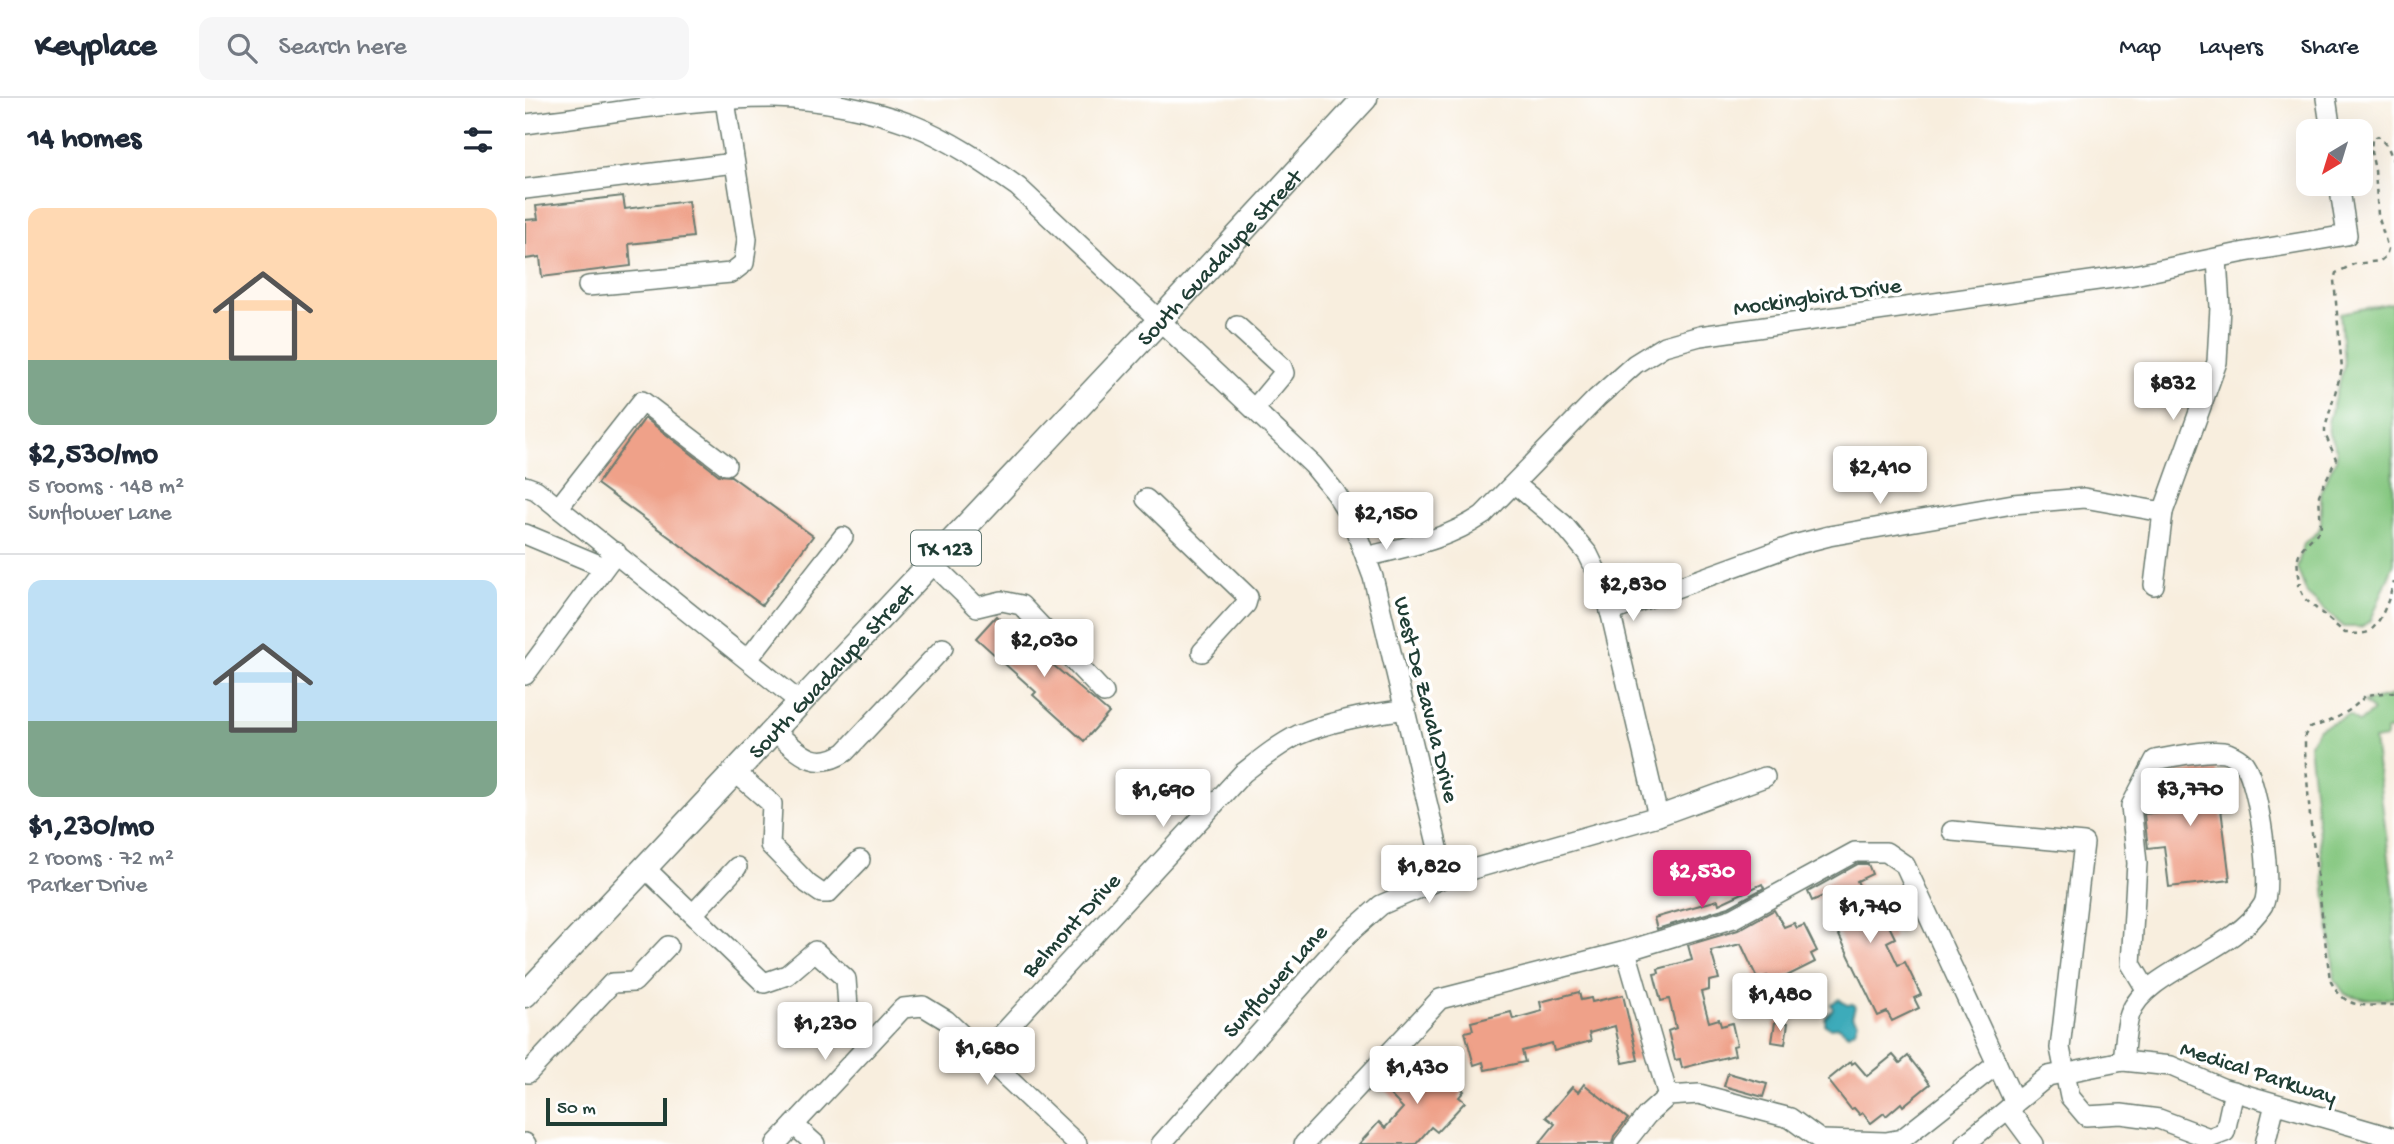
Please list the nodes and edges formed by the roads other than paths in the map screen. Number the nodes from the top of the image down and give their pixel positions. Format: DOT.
graph roads {
  1 [pos="1365,98"];
  2 [pos="2326,98"];
  3 [pos="725,101"];
  4 [pos="2329,119"];
  5 [pos="525,124"];
  6 [pos="734,163"];
  7 [pos="525,189"];
  8 [pos="2341,196"];
  9 [pos="2217,259"];
  10 [pos="588,286"];
  11 [pos="1161,319"];
  12 [pos="1237,326"];
  13 [pos="1254,409"];
  14 [pos="726,465"];
  15 [pos="1515,484"];
  16 [pos="525,485"];
  17 [pos="1146,499"];
  18 [pos="558,508"];
  19 [pos="2164,512"];
  20 [pos="525,534"];
  21 [pos="843,537"];
  22 [pos="1366,557"];
  23 [pos="610,560"];
  24 [pos="932,562"];
  25 [pos="2154,585"];
  26 [pos="1610,612"];
  27 [pos="943,648"];
  28 [pos="1202,652"];
  29 [pos="748,659"];
  30 [pos="525,675"];
  31 [pos="1104,693"];
  32 [pos="801,703"];
  33 [pos="1406,709"];
  34 [pos="774,731"];
  35 [pos="735,772"];
  36 [pos="1765,777"];
  37 [pos="1658,816"];
  38 [pos="1952,831"];
  39 [pos="860,860"];
  40 [pos="737,867"];
  41 [pos="645,868"];
  42 [pos="1445,877"];
  43 [pos="692,914"];
  44 [pos="668,946"];
  45 [pos="1626,951"];
  46 [pos="2146,989"];
  47 [pos="525,995"];
  48 [pos="848,1007"];
  49 [pos="983,1055"];
  50 [pos="2123,1061"];
  51 [pos="1997,1064"];
  52 [pos="2063,1073"];
  53 [pos="526,1074"];
  54 [pos="2234,1091"];
  55 [pos="1668,1096"];
  56 [pos="2275,1104"];
  57 [pos="2011,1106"];
  58 [pos="794,1125"];
  59 [pos="2394,1138"];
  60 [pos="1824,1142"];
  61 [pos="776,1144"];
  62 [pos="815,1144"];
  63 [pos="1077,1144"];
  64 [pos="1161,1144"];
  65 [pos="1304,1144"];
  66 [pos="1624,1144"];
  67 [pos="1965,1144"];
  68 [pos="2035,1144"];
  69 [pos="2265,1144"];
  1 -- 11 [label="main road, South Guadalupe Street / TX 123"];
  2 -- 4 [label="street"];
  3 -- 5 [label="street, West De Zavala Drive"];
  3 -- 6 [label="street"];
  3 -- 11 [label="street, West De Zavala Drive"];
  6 -- 7 [label="street"];
  6 -- 10 [label="street"];
  8 -- 9 [label="street, Mockingbird Drive"];
  9 -- 15 [label="street, Mockingbird Drive"];
  9 -- 19 [label="street"];
  11 -- 13 [label="street, West De Zavala Drive"];
  11 -- 24 [label="main road, South Guadalupe Street / TX 123"];
  12 -- 13 [label="street"];
  13 -- 22 [label="street, West De Zavala Drive"];
  14 -- 18 [label="street"];
  15 -- 22 [label="street, Mockingbird Drive"];
  15 -- 26 [label="street"];
  16 -- 18 [label="street"];
  17 -- 28 [label="street"];
  18 -- 23 [label="street"];
  19 -- 25 [label="street"];
  19 -- 26 [label="street"];
  20 -- 23 [label="street"];
  21 -- 29 [label="street"];
  22 -- 33 [label="street, West De Zavala Drive"];
  23 -- 29 [label="street"];
  23 -- 30 [label="street"];
  24 -- 31 [label="street"];
  24 -- 32 [label="main road, South Guadalupe Street / TX 123"];
  26 -- 37 [label="street"];
  27 -- 34 [label="street"];
  29 -- 32 [label="street"];
  32 -- 34 [label="main road, South Guadalupe Street / TX 123"];
  33 -- 42 [label="street, West De Zavala Drive"];
  33 -- 49 [label="street, Belmont Drive"];
  34 -- 35 [label="main road, South Guadalupe Street / TX 123"];
  35 -- 39 [label="street"];
  35 -- 41 [label="main road, South Guadalupe Street / TX 123"];
  36 -- 37 [label="street, Sunflower Lane"];
  37 -- 42 [label="street, Sunflower Lane"];
  38 -- 52 [label="street"];
  40 -- 43 [label="street"];
  41 -- 43 [label="street"];
  41 -- 47 [label="main road, South Guadalupe Street / TX 123"];
  42 -- 64 [label="street, Sunflower Lane"];
  43 -- 48 [label="street"];
  44 -- 53 [label="street"];
  45 -- 51 [label="street"];
  45 -- 55 [label="street"];
  45 -- 65 [label="street"];
  46 -- 46 [label="street"];
  46 -- 50 [label="street"];
  49 -- 58 [label="street"];
  49 -- 63 [label="street"];
  50 -- 52 [label="street, Medical Parkway"];
  50 -- 54 [label="street, Medical Parkway"];
  51 -- 57 [label="street"];
  51 -- 60 [label="street"];
  52 -- 54 [label="street"];
  52 -- 57 [label="street, Medical Parkway"];
  54 -- 56 [label="street, Medical Parkway"];
  55 -- 60 [label="street"];
  55 -- 66 [label="street"];
  56 -- 59 [label="street, Medical Parkway"];
  56 -- 69 [label="street"];
  57 -- 67 [label="street, Medical Parkway"];
  57 -- 68 [label="street"];
  58 -- 61 [label="street"];
  58 -- 62 [label="street"];
}
